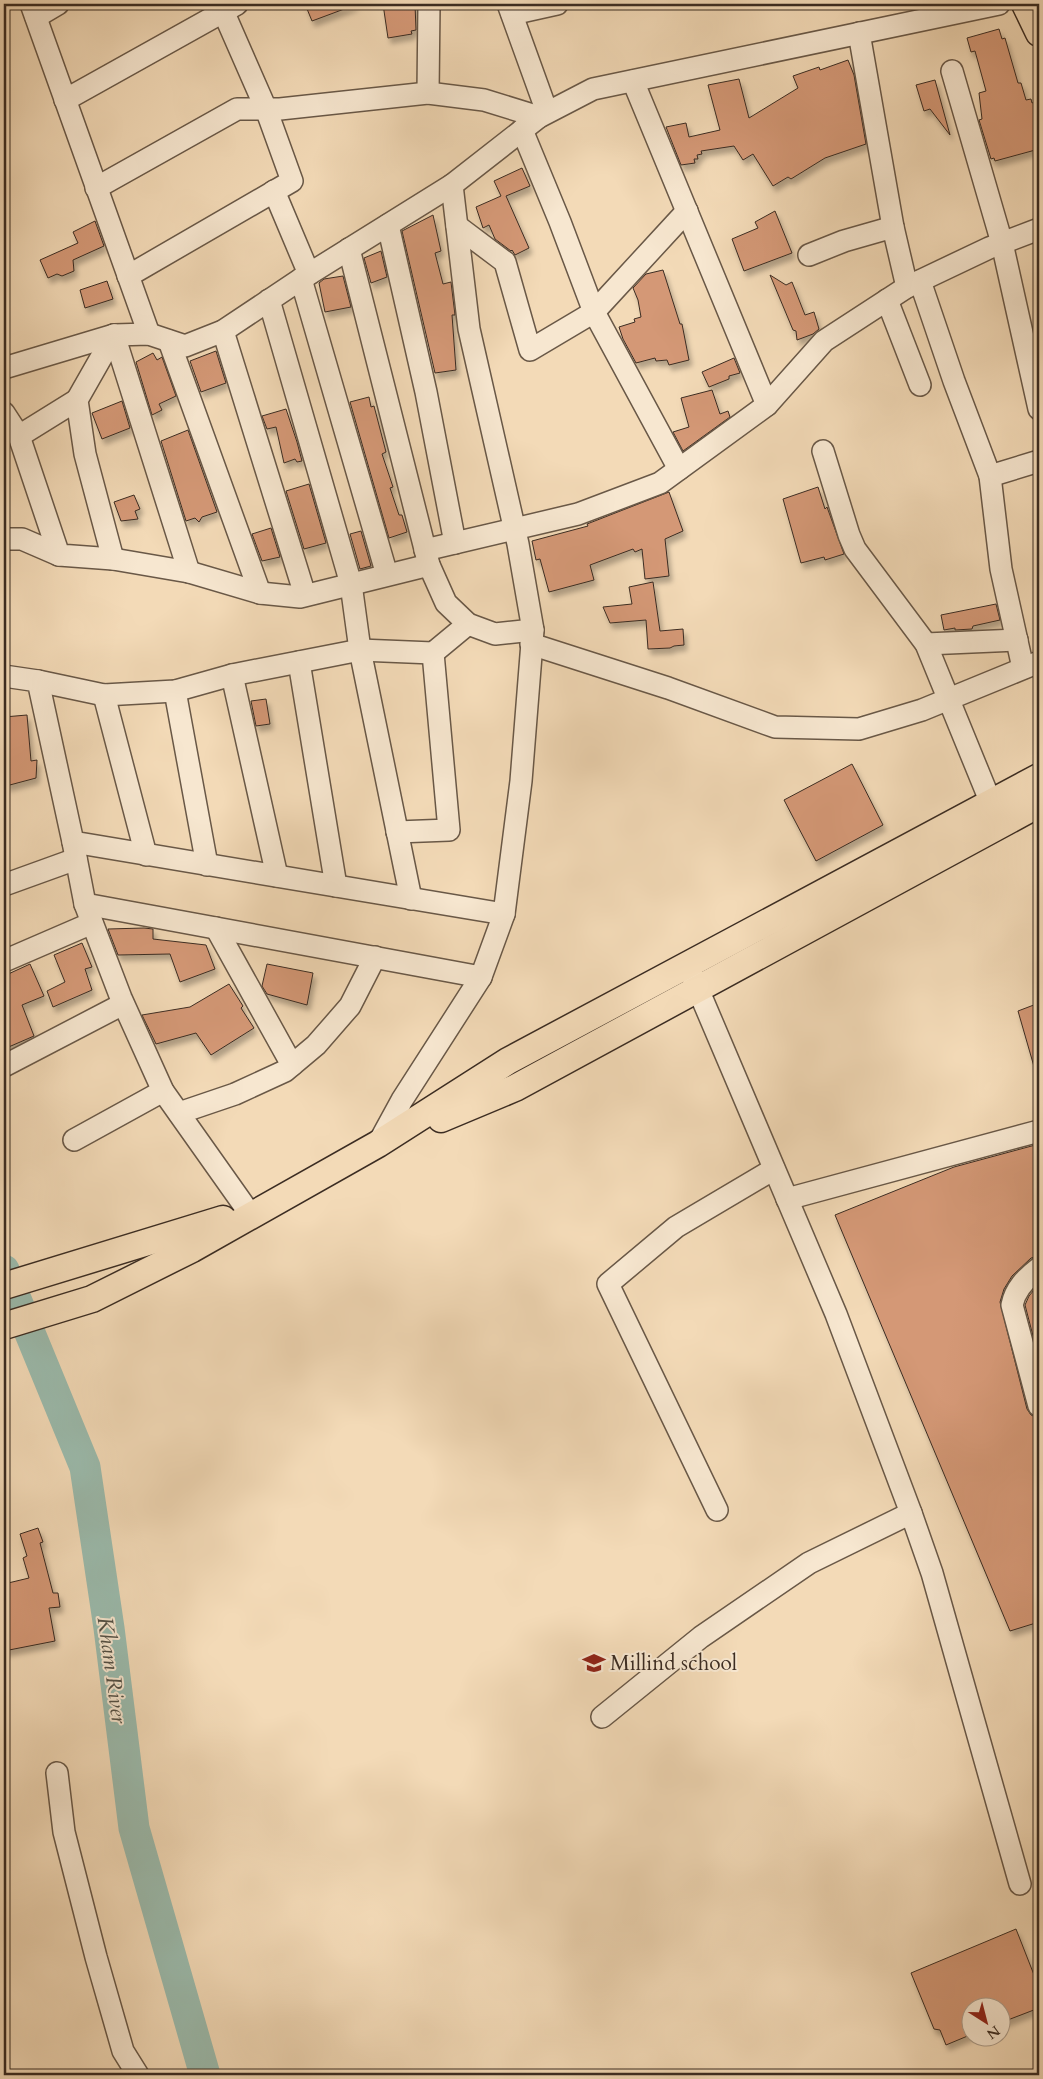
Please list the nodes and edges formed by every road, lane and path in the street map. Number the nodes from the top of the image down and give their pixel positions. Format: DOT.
graph roads {
  1 [pos="58,4"];
  2 [pos="428,4"];
  3 [pos="557,4"];
  4 [pos="999,4"];
  5 [pos="1025,4"];
  6 [pos="227,6"];
  7 [pos="510,9"];
  8 [pos="33,10"];
  9 [pos="859,33"];
  10 [pos="1039,33"];
  11 [pos="952,71"];
  12 [pos="633,81"];
  13 [pos="428,93"];
  14 [pos="65,100"];
  15 [pos="266,109"];
  16 [pos="543,114"];
  17 [pos="522,130"];
  18 [pos="452,185"];
  19 [pos="96,188"];
  20 [pos="274,191"];
  21 [pos="687,211"];
  22 [pos="388,225"];
  23 [pos="457,226"];
  24 [pos="893,227"];
  25 [pos="1039,229"];
  26 [pos="1002,243"];
  27 [pos="349,249"];
  28 [pos="809,255"];
  29 [pos="128,276"];
  30 [pos="305,277"];
  31 [pos="913,284"];
  32 [pos="269,300"];
  33 [pos="888,300"];
  34 [pos="594,312"];
  35 [pos="223,331"];
  36 [pos="149,334"];
  37 [pos="114,335"];
  38 [pos="169,341"];
  39 [pos="4,368"];
  40 [pos="920,385"];
  41 [pos="77,400"];
  42 [pos="767,405"];
  43 [pos="1039,409"];
  44 [pos="4,413"];
  45 [pos="19,436"];
  46 [pos="823,451"];
  47 [pos="1039,461"];
  48 [pos="679,469"];
  49 [pos="990,476"];
  50 [pos="515,528"];
  51 [pos="4,539"];
  52 [pos="455,543"];
  53 [pos="59,555"];
  54 [pos="427,557"];
  55 [pos="113,559"];
  56 [pos="189,572"];
  57 [pos="387,575"];
  58 [pos="350,584"];
  59 [pos="260,594"];
  60 [pos="305,595"];
  61 [pos="468,624"];
  62 [pos="532,637"];
  63 [pos="1017,640"];
  64 [pos="926,644"];
  65 [pos="360,650"];
  66 [pos="433,654"];
  67 [pos="299,662"];
  68 [pos="1031,665"];
  69 [pos="232,674"];
  70 [pos="4,676"];
  71 [pos="38,681"];
  72 [pos="175,691"];
  73 [pos="104,695"];
  74 [pos="948,700"];
  75 [pos="1039,777"];
  76 [pos="991,803"];
  77 [pos="1039,804"];
  78 [pos="397,832"];
  79 [pos="74,851"];
  80 [pos="146,854"];
  81 [pos="207,865"];
  82 [pos="277,876"];
  83 [pos="4,885"];
  84 [pos="336,886"];
  85 [pos="411,899"];
  86 [pos="88,914"];
  87 [pos="504,914"];
  88 [pos="216,928"];
  89 [pos="375,958"];
  90 [pos="4,961"];
  91 [pos="688,966"];
  92 [pos="481,977"];
  93 [pos="698,990"];
  94 [pos="123,1004"];
  95 [pos="292,1065"];
  96 [pos="4,1066"];
  97 [pos="163,1091"];
  98 [pos="179,1113"];
  99 [pos="1039,1131"];
  100 [pos="74,1140"];
  101 [pos="378,1144"];
  102 [pos="774,1169"];
  103 [pos="787,1199"];
  104 [pos="275,1202"];
  105 [pos="248,1211"];
  106 [pos="1039,1268"];
  107 [pos="4,1286"];
  108 [pos="4,1326"];
  109 [pos="1039,1406"];
  110 [pos="717,1510"];
  111 [pos="911,1513"];
  112 [pos="602,1717"];
  113 [pos="57,1773"];
  114 [pos="1020,1884"];
  115 [pos="138,2075"];
  1 -- 8 [label="street"];
  2 -- 13 [label="street"];
  3 -- 7 [label="street"];
  4 -- 9 [label="street"];
  5 -- 10 [label="main road"];
  6 -- 14 [label="street"];
  6 -- 15 [label="street"];
  7 -- 16 [label="street"];
  8 -- 14 [label="street"];
  9 -- 12 [label="street"];
  9 -- 24 [label="street"];
  11 -- 26 [label="street"];
  12 -- 16 [label="street"];
  12 -- 21 [label="street"];
  13 -- 15 [label="street"];
  13 -- 16 [label="street"];
  14 -- 19 [label="street"];
  15 -- 19 [label="street"];
  15 -- 20 [label="street"];
  16 -- 17 [label="street"];
  17 -- 18 [label="street"];
  17 -- 34 [label="street"];
  18 -- 22 [label="street"];
  18 -- 23 [label="street"];
  19 -- 29 [label="street"];
  20 -- 29 [label="street"];
  20 -- 30 [label="street"];
  21 -- 34 [label="street"];
  21 -- 42 [label="street"];
  22 -- 27 [label="street"];
  22 -- 52 [label="street"];
  23 -- 34 [label="street"];
  23 -- 50 [label="street"];
  24 -- 28 [label="street"];
  24 -- 31 [label="street"];
  25 -- 26 [label="street"];
  26 -- 31 [label="street"];
  26 -- 43 [label="street"];
  27 -- 30 [label="street"];
  27 -- 54 [label="street"];
  29 -- 36 [label="street"];
  30 -- 32 [label="street"];
  30 -- 57 [label="street"];
  31 -- 33 [label="street"];
  31 -- 49 [label="street"];
  32 -- 35 [label="street"];
  32 -- 58 [label="street"];
  33 -- 40 [label="street"];
  33 -- 42 [label="street"];
  34 -- 48 [label="street"];
  35 -- 38 [label="street"];
  35 -- 60 [label="street"];
  36 -- 37 [label="street"];
  36 -- 38 [label="street"];
  37 -- 39 [label="street"];
  37 -- 41 [label="street"];
  37 -- 56 [label="street"];
  38 -- 59 [label="street"];
  41 -- 45 [label="street"];
  41 -- 55 [label="street"];
  42 -- 48 [label="street"];
  44 -- 45 [label="street"];
  45 -- 53 [label="street"];
  46 -- 64 [label="street"];
  47 -- 49 [label="street"];
  48 -- 50 [label="street"];
  49 -- 63 [label="street"];
  50 -- 52 [label="street"];
  50 -- 62 [label="street"];
  51 -- 53 [label="street"];
  52 -- 54 [label="street"];
  53 -- 55 [label="street"];
  54 -- 57 [label="street"];
  54 -- 61 [label="street"];
  55 -- 56 [label="street"];
  56 -- 59 [label="street"];
  57 -- 58 [label="street"];
  58 -- 60 [label="street"];
  58 -- 65 [label="street"];
  59 -- 60 [label="street"];
  61 -- 62 [label="street"];
  61 -- 66 [label="street"];
  62 -- 74 [label="street"];
  62 -- 87 [label="street"];
  63 -- 64 [label="street"];
  63 -- 68 [label="street"];
  64 -- 74 [label="street"];
  65 -- 66 [label="street"];
  65 -- 67 [label="street"];
  65 -- 78 [label="street"];
  66 -- 78 [label="street"];
  67 -- 69 [label="street"];
  67 -- 84 [label="street"];
  68 -- 74 [label="street"];
  69 -- 72 [label="street"];
  69 -- 82 [label="street"];
  70 -- 71 [label="street"];
  71 -- 73 [label="street"];
  71 -- 79 [label="street"];
  72 -- 73 [label="street"];
  72 -- 81 [label="street"];
  73 -- 80 [label="street"];
  74 -- 76 [label="street"];
  75 -- 76 [label="main road"];
  76 -- 91 [label="main road"];
  77 -- 93 [label="main road"];
  78 -- 85 [label="street"];
  79 -- 80 [label="street"];
  79 -- 83 [label="street"];
  79 -- 86 [label="street"];
  80 -- 81 [label="street"];
  81 -- 82 [label="street"];
  82 -- 84 [label="street"];
  84 -- 85 [label="street"];
  85 -- 87 [label="street"];
  86 -- 88 [label="street"];
  86 -- 90 [label="street"];
  86 -- 94 [label="street"];
  87 -- 92 [label="street"];
  88 -- 89 [label="street"];
  88 -- 95 [label="street"];
  89 -- 92 [label="street"];
  89 -- 95 [label="street"];
  91 -- 93 [label="street"];
  91 -- 101 [label="main road"];
  92 -- 101 [label="street"];
  93 -- 101 [label="main road"];
  93 -- 102 [label="street"];
  94 -- 96 [label="street"];
  94 -- 97 [label="street"];
  95 -- 98 [label="street"];
  97 -- 98 [label="street"];
  97 -- 100 [label="street"];
  98 -- 105 [label="street"];
  99 -- 103 [label="street"];
  101 -- 104 [label="main road"];
  102 -- 103 [label="street"];
  102 -- 110 [label="street"];
  103 -- 111 [label="street"];
  104 -- 105 [label="main road"];
  104 -- 108 [label="main road"];
  105 -- 107 [label="main road"];
  106 -- 109 [label="street"];
  111 -- 112 [label="street"];
  111 -- 114 [label="street"];
  113 -- 115 [label="street"];
}
